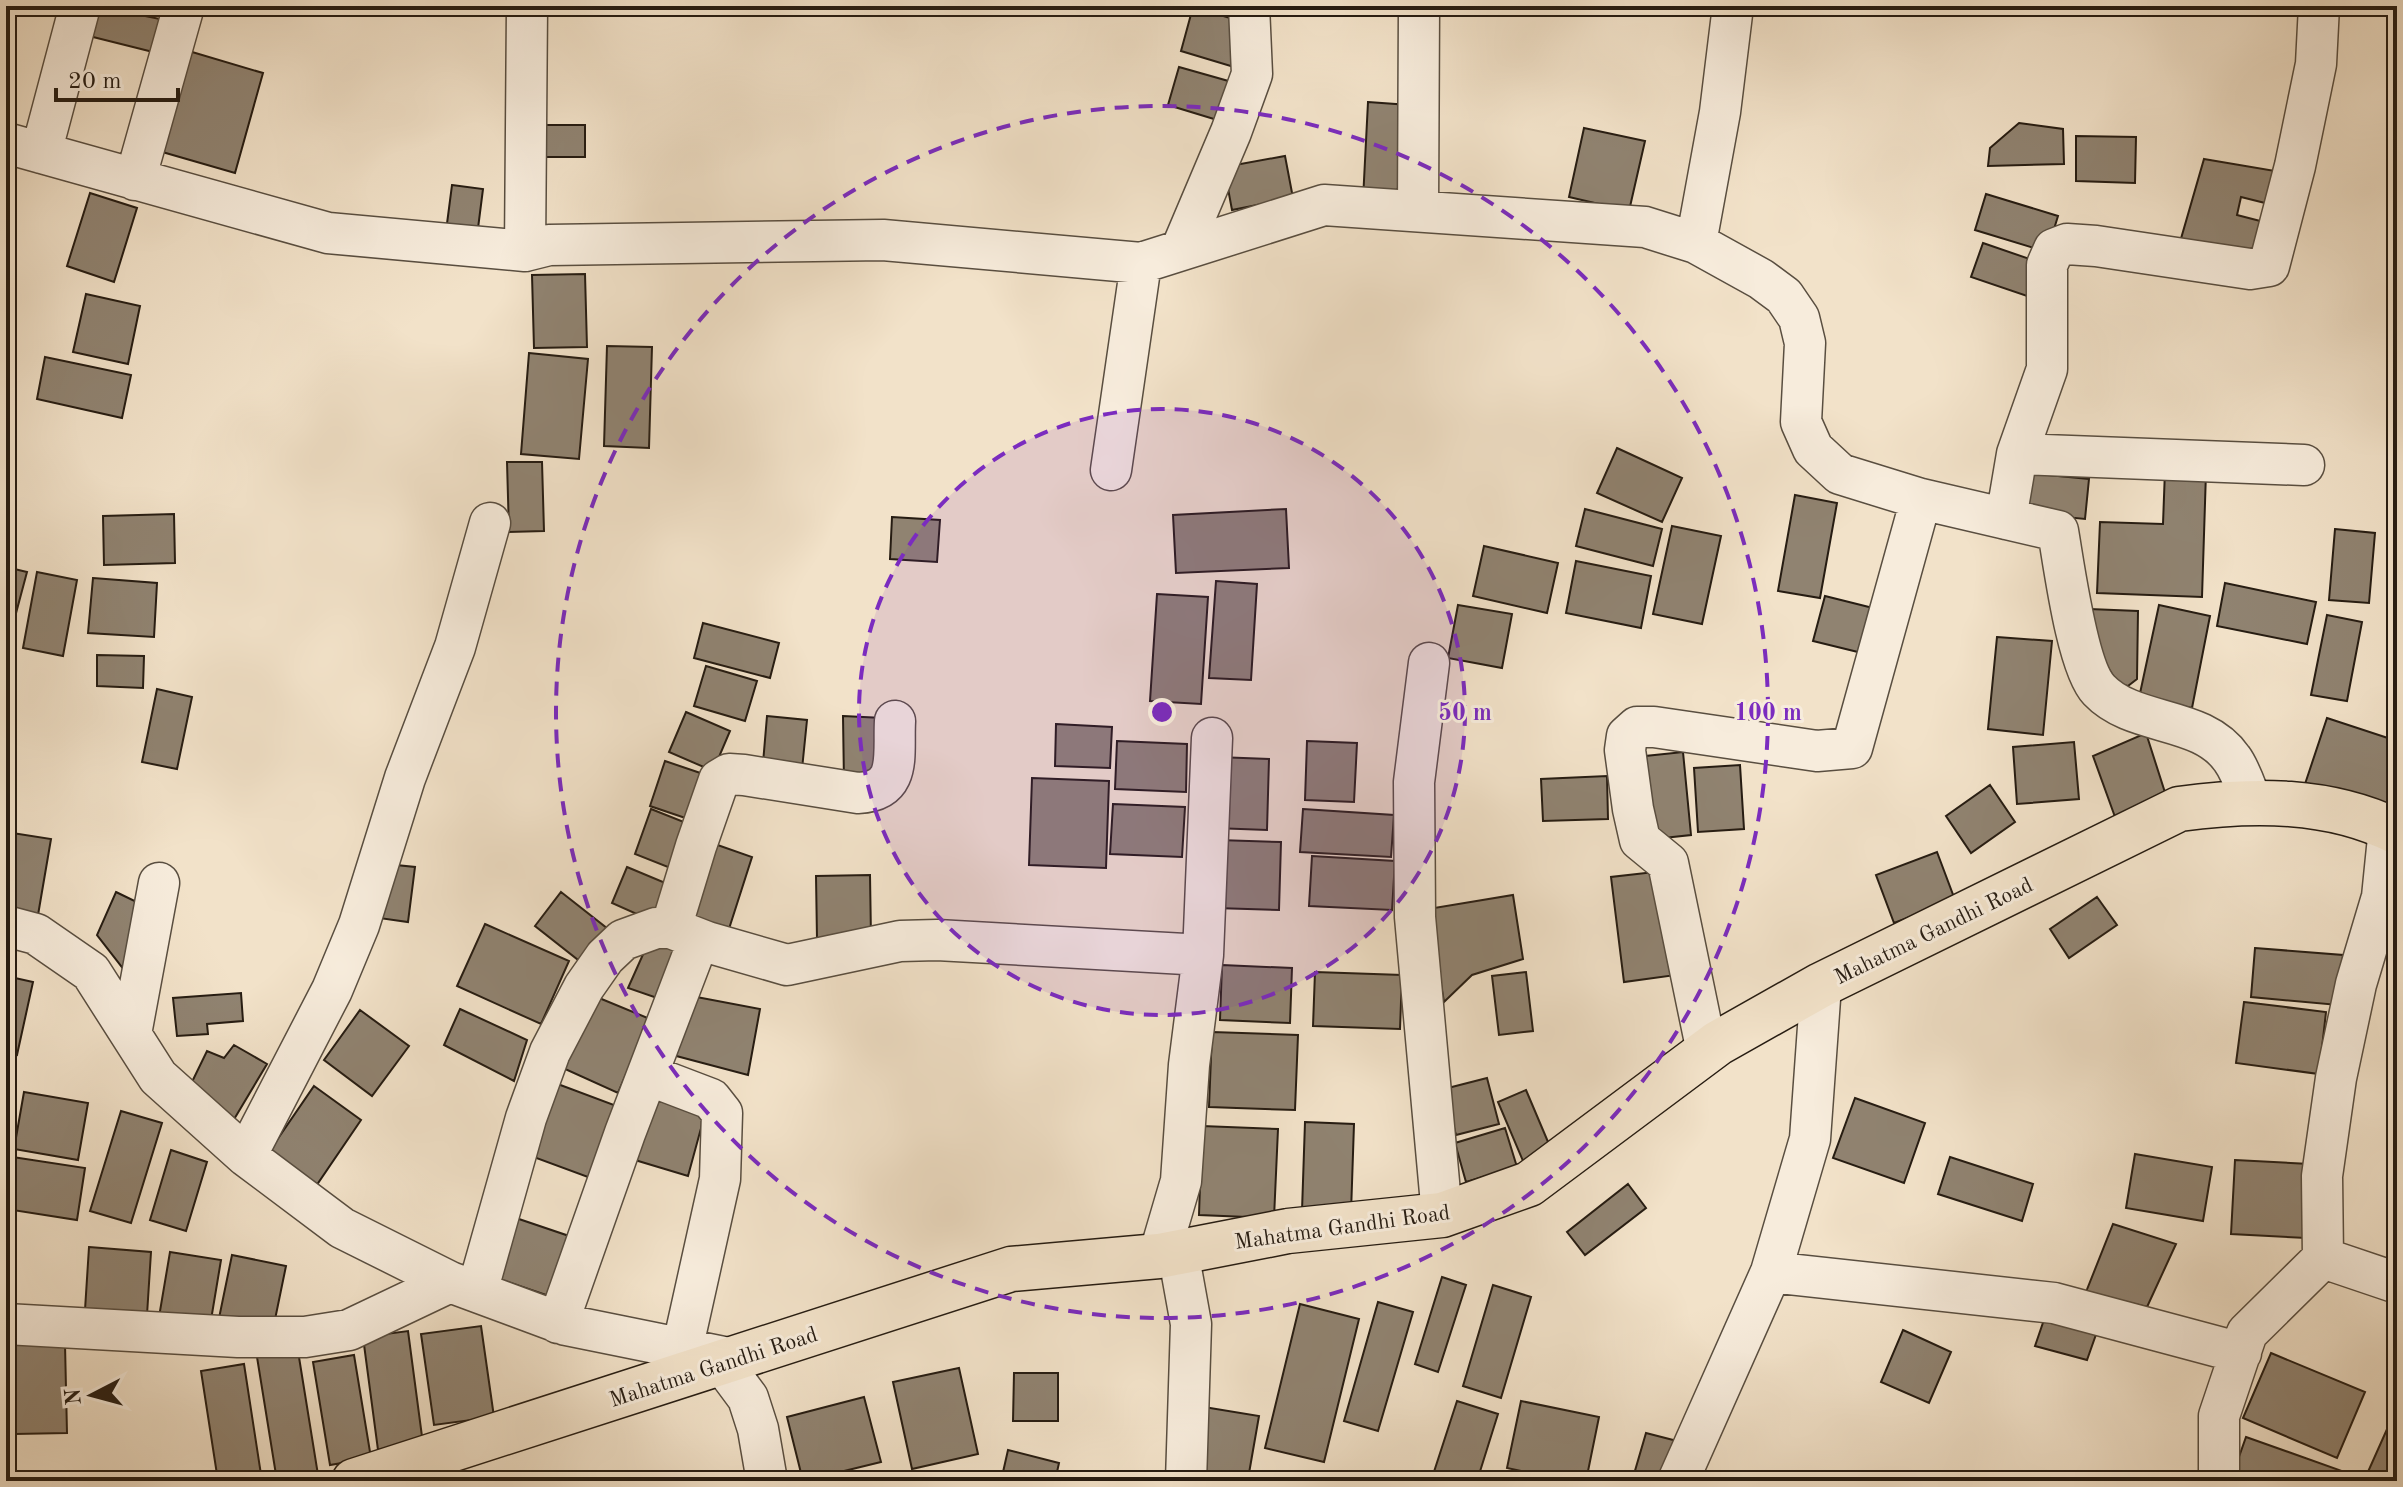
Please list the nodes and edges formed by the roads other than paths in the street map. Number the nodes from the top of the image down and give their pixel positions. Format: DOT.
graph roads {
  1 [pos="80,6"];
  2 [pos="184,6"];
  3 [pos="527,6"];
  4 [pos="1249,6"];
  5 [pos="1419,6"];
  6 [pos="1733,6"];
  7 [pos="2319,6"];
  8 [pos="23,148"];
  9 [pos="135,180"];
  10 [pos="1418,210"];
  11 [pos="1696,243"];
  12 [pos="1181,250"];
  13 [pos="525,251"];
  14 [pos="1141,263"];
  15 [pos="2017,454"];
  16 [pos="2304,465"];
  17 [pos="1111,470"];
  18 [pos="1921,499"];
  19 [pos="2006,519"];
  20 [pos="490,523"];
  21 [pos="1429,663"];
  22 [pos="895,721"];
  23 [pos="1212,738"];
  24 [pos="2252,803"];
  25 [pos="2393,830"];
  26 [pos="159,883"];
  27 [pos="6,926"];
  28 [pos="685,934"];
  29 [pos="1203,955"];
  30 [pos="1821,985"];
  31 [pos="131,1034"];
  32 [pos="1707,1052"];
  33 [pos="648,1075"];
  34 [pos="246,1156"];
  35 [pos="1442,1215"];
  36 [pos="1169,1254"];
  37 [pos="2323,1258"];
  38 [pos="1771,1272"];
  39 [pos="2397,1283"];
  40 [pos="464,1287"];
  41 [pos="558,1323"];
  42 [pos="6,1324"];
  43 [pos="2241,1353"];
  44 [pos="713,1357"];
  45 [pos="373,1478"];
  46 [pos="767,1481"];
  47 [pos="1186,1481"];
  48 [pos="1678,1481"];
  49 [pos="2219,1481"];
  1 -- 8 [label="street"];
  2 -- 9 [label="street"];
  3 -- 13 [label="street"];
  4 -- 12 [label="street"];
  5 -- 10 [label="street"];
  6 -- 11 [label="street"];
  7 -- 15 [label="street"];
  8 -- 9 [label="street"];
  9 -- 13 [label="street"];
  10 -- 11 [label="street"];
  10 -- 12 [label="street"];
  11 -- 18 [label="street"];
  12 -- 14 [label="street"];
  13 -- 14 [label="street"];
  14 -- 17 [label="street"];
  15 -- 16 [label="street"];
  15 -- 19 [label="street"];
  18 -- 19 [label="street"];
  18 -- 32 [label="street"];
  19 -- 24 [label="street"];
  20 -- 34 [label="street"];
  21 -- 35 [label="street"];
  22 -- 28 [label="street"];
  23 -- 29 [label="street"];
  24 -- 25 [label="main road, Mahatma Gandhi Road"];
  24 -- 30 [label="main road, Mahatma Gandhi Road"];
  25 -- 37 [label="street"];
  26 -- 31 [label="street"];
  27 -- 31 [label="street"];
  28 -- 29 [label="street"];
  28 -- 33 [label="street"];
  28 -- 40 [label="street"];
  29 -- 36 [label="street"];
  30 -- 32 [label="main road, Mahatma Gandhi Road"];
  30 -- 38 [label="street"];
  31 -- 34 [label="street"];
  32 -- 35 [label="main road, Mahatma Gandhi Road"];
  33 -- 41 [label="street"];
  33 -- 44 [label="street"];
  34 -- 40 [label="street"];
  35 -- 36 [label="main road, Mahatma Gandhi Road"];
  36 -- 44 [label="main road, Mahatma Gandhi Road"];
  36 -- 47 [label="street"];
  37 -- 39 [label="street"];
  37 -- 43 [label="street"];
  38 -- 43 [label="street"];
  38 -- 48 [label="street"];
  40 -- 41 [label="street"];
  40 -- 42 [label="street"];
  41 -- 44 [label="street"];
  43 -- 49 [label="street"];
  44 -- 45 [label="main road, Mahatma Gandhi Road"];
  44 -- 46 [label="street"];
}
